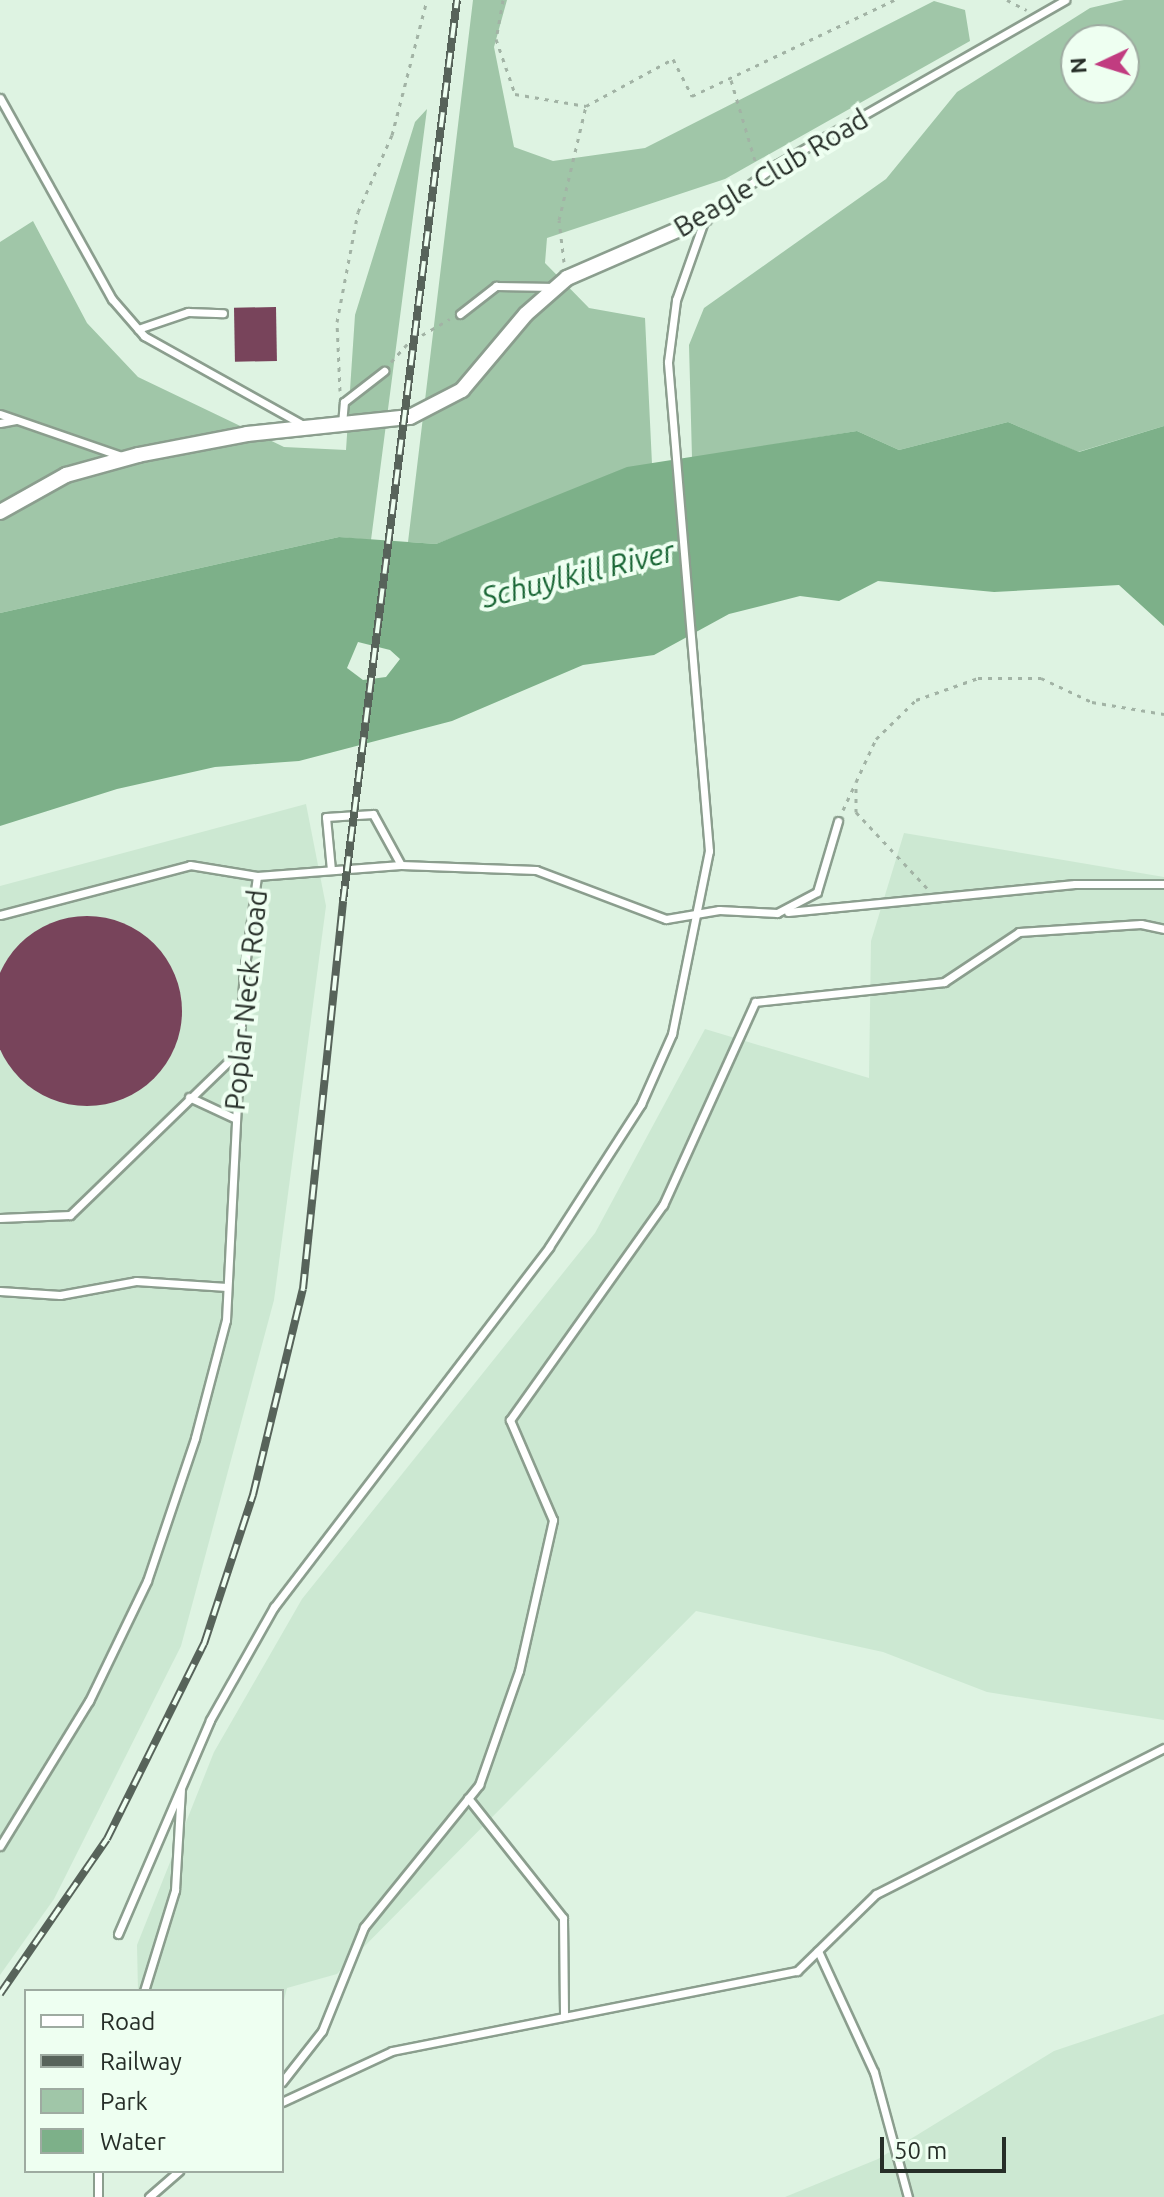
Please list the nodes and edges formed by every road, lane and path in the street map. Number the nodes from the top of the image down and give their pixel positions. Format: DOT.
graph roads {
  1 [pos="427,0"];
  2 [pos="503,0"];
  3 [pos="894,0"];
  4 [pos="1007,0"];
  5 [pos="1065,0"];
  6 [pos="1052,3"];
  7 [pos="1038,15"];
  8 [pos="730,78"];
  9 [pos="0,98"];
  10 [pos="586,106"];
  11 [pos="760,176"];
  12 [pos="705,218"];
  13 [pos="562,283"];
  14 [pos="223,313"];
  15 [pos="460,314"];
  16 [pos="138,329"];
  17 [pos="422,335"];
  18 [pos="408,343"];
  19 [pos="384,371"];
  20 [pos="344,402"];
  21 [pos="0,414"];
  22 [pos="18,420"];
  23 [pos="0,423"];
  24 [pos="342,424"];
  25 [pos="309,427"];
  26 [pos="126,458"];
  27 [pos="0,512"];
  28 [pos="1164,714"];
  29 [pos="856,782"];
  30 [pos="838,821"];
  31 [pos="401,865"];
  32 [pos="331,870"];
  33 [pos="257,876"];
  34 [pos="1164,884"];
  35 [pos="939,898"];
  36 [pos="777,913"];
  37 [pos="0,915"];
  38 [pos="699,915"];
  39 [pos="1164,929"];
  40 [pos="238,1052"];
  41 [pos="189,1097"];
  42 [pos="234,1118"];
  43 [pos="0,1218"];
  44 [pos="227,1287"];
  45 [pos="0,1291"];
  46 [pos="1164,1748"];
  47 [pos="182,1784"];
  48 [pos="468,1798"];
  49 [pos="0,1846"];
  50 [pos="118,1934"];
  51 [pos="818,1951"];
  52 [pos="145,1989"];
  53 [pos="564,2015"];
  54 [pos="284,2079"];
  55 [pos="284,2101"];
  56 [pos="98,2173"];
  57 [pos="177,2173"];
  58 [pos="98,2197"];
  59 [pos="149,2197"];
  60 [pos="908,2197"];
  1 -- 20 [label="path"];
  2 -- 10 [label="path"];
  3 -- 8 [label="path"];
  4 -- 7 [label="path"];
  5 -- 6 [label="lane, Beagle Club Road"];
  6 -- 7 [label="lane, Beagle Club Road"];
  7 -- 11 [label="lane, Beagle Club Road"];
  8 -- 10 [label="path"];
  8 -- 11 [label="path"];
  9 -- 16 [label="lane"];
  10 -- 13 [label="path"];
  11 -- 12 [label="lane, Beagle Club Road"];
  12 -- 13 [label="street, Beagle Club Road"];
  12 -- 38 [label="lane"];
  13 -- 15 [label="lane"];
  13 -- 24 [label="street, Beagle Club Road"];
  14 -- 16 [label="lane"];
  15 -- 17 [label="path"];
  16 -- 25 [label="lane"];
  18 -- 19 [label="path"];
  19 -- 20 [label="lane"];
  20 -- 24 [label="lane"];
  21 -- 22 [label="lane"];
  22 -- 23 [label="lane"];
  22 -- 26 [label="lane"];
  24 -- 25 [label="street, Beagle Club Road"];
  25 -- 26 [label="street, Beagle Club Road"];
  26 -- 27 [label="street, Beagle Club Road"];
  28 -- 29 [label="path"];
  29 -- 30 [label="path"];
  29 -- 35 [label="path"];
  30 -- 36 [label="lane"];
  31 -- 32 [label="lane, Poplar Neck Road"];
  31 -- 32 [label="lane"];
  31 -- 38 [label="lane, Poplar Neck Road"];
  32 -- 33 [label="lane, Poplar Neck Road"];
  33 -- 37 [label="lane"];
  33 -- 40 [label="lane, Poplar Neck Road"];
  34 -- 35 [label="lane, Poplar Neck Road"];
  35 -- 36 [label="lane, Poplar Neck Road"];
  36 -- 38 [label="lane, Poplar Neck Road"];
  38 -- 47 [label="lane"];
  39 -- 48 [label="lane"];
  40 -- 41 [label="lane"];
  40 -- 42 [label="lane, Poplar Neck Road"];
  41 -- 42 [label="lane"];
  41 -- 43 [label="lane"];
  42 -- 44 [label="lane, Poplar Neck Road"];
  44 -- 45 [label="lane"];
  44 -- 49 [label="lane, Poplar Neck Road"];
  46 -- 51 [label="lane"];
  47 -- 50 [label="lane"];
  47 -- 52 [label="lane"];
  48 -- 53 [label="lane"];
  48 -- 54 [label="lane"];
  51 -- 53 [label="lane"];
  51 -- 60 [label="lane"];
  53 -- 55 [label="lane"];
  56 -- 58 [label="lane"];
  57 -- 59 [label="lane"];
}
